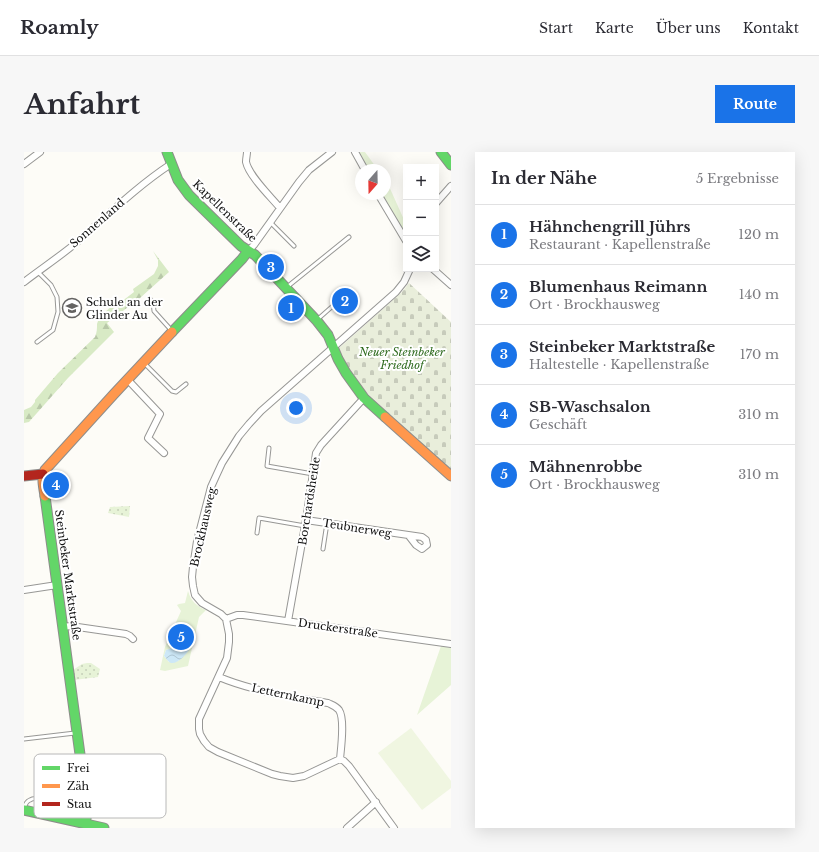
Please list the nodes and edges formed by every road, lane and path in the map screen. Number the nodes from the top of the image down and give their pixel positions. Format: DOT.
graph roads {
  1 [pos="40,152"];
  2 [pos="167,152"];
  3 [pos="247,152"];
  4 [pos="332,152"];
  5 [pos="355,152"];
  6 [pos="441,152"];
  7 [pos="24,164"];
  8 [pos="171,164"];
  9 [pos="362,164"];
  10 [pos="451,165"];
  11 [pos="451,186"];
  12 [pos="382,200"];
  13 [pos="439,200"];
  14 [pos="280,208"];
  15 [pos="270,222"];
  16 [pos="403,236"];
  17 [pos="349,237"];
  18 [pos="294,246"];
  19 [pos="248,251"];
  20 [pos="38,272"];
  21 [pos="409,272"];
  22 [pos="436,272"];
  23 [pos="24,282"];
  24 [pos="451,285"];
  25 [pos="286,288"];
  26 [pos="149,298"];
  27 [pos="335,304"];
  28 [pos="317,320"];
  29 [pos="174,332"];
  30 [pos="37,342"];
  31 [pos="334,348"];
  32 [pos="143,363"];
  33 [pos="128,380"];
  34 [pos="186,384"];
  35 [pos="364,398"];
  36 [pos="269,448"];
  37 [pos="164,453"];
  38 [pos="43,474"];
  39 [pos="313,474"];
  40 [pos="24,476"];
  41 [pos="451,476"];
  42 [pos="305,523"];
  43 [pos="327,523"];
  44 [pos="257,533"];
  45 [pos="409,536"];
  46 [pos="323,549"];
  47 [pos="57,585"];
  48 [pos="24,590"];
  49 [pos="226,619"];
  50 [pos="288,621"];
  51 [pos="62,627"];
  52 [pos="133,639"];
  53 [pos="451,644"];
  54 [pos="219,677"];
  55 [pos="77,733"];
  56 [pos="24,739"];
  57 [pos="80,754"];
  58 [pos="340,759"];
  59 [pos="34,799"];
  60 [pos="376,802"];
  61 [pos="24,809"];
  62 [pos="34,812"];
  63 [pos="59,818"];
  64 [pos="85,826"];
  65 [pos="104,828"];
  66 [pos="347,828"];
  67 [pos="394,828"];
  1 -- 7 [label="street"];
  2 -- 8 [label="street, Kapellenstraße"];
  3 -- 14 [label="street"];
  4 -- 14 [label="street"];
  5 -- 9 [label="street"];
  6 -- 10 [label="street"];
  8 -- 19 [label="street, Kapellenstraße"];
  8 -- 20 [label="street, Sonnenland"];
  11 -- 13 [label="street"];
  12 -- 16 [label="street"];
  14 -- 15 [label="street"];
  15 -- 18 [label="lane"];
  15 -- 19 [label="street"];
  17 -- 25 [label="lane"];
  19 -- 25 [label="street, Kapellenstraße"];
  19 -- 29 [label="street"];
  20 -- 23 [label="street, Sonnenland"];
  20 -- 30 [label="lane"];
  21 -- 31 [label="street, Brockhausweg"];
  22 -- 24 [label="street"];
  25 -- 28 [label="street, Kapellenstraße"];
  26 -- 29 [label="lane"];
  27 -- 28 [label="lane"];
  28 -- 31 [label="street, Kapellenstraße"];
  29 -- 32 [label="street"];
  31 -- 35 [label="street, Kapellenstraße"];
  31 -- 49 [label="street, Brockhausweg"];
  32 -- 33 [label="street"];
  32 -- 34 [label="lane"];
  33 -- 37 [label="street"];
  33 -- 38 [label="street"];
  35 -- 39 [label="street, Borchardsheide"];
  35 -- 41 [label="street, Kapellenstraße"];
  36 -- 39 [label="lane"];
  38 -- 40 [label="street"];
  38 -- 47 [label="street, Steinbeker Marktstraße"];
  39 -- 42 [label="street, Borchardsheide"];
  42 -- 43 [label="street, Teubnerweg"];
  42 -- 44 [label="lane"];
  42 -- 50 [label="street, Borchardsheide"];
  43 -- 45 [label="street, Teubnerweg"];
  43 -- 46 [label="lane"];
  47 -- 48 [label="street"];
  47 -- 51 [label="street, Steinbeker Marktstraße"];
  49 -- 50 [label="street, Druckerstraße"];
  49 -- 54 [label="street"];
  50 -- 53 [label="street, Druckerstraße"];
  51 -- 52 [label="street"];
  51 -- 55 [label="street, Steinbeker Marktstraße"];
  54 -- 58 [label="street, Letternkamp"];
  54 -- 58 [label="street"];
  55 -- 56 [label="lane"];
  55 -- 57 [label="street, Steinbeker Marktstraße"];
  58 -- 60 [label="street"];
  59 -- 61 [label="lane"];
  60 -- 66 [label="street"];
  60 -- 67 [label="street"];
  61 -- 62 [label="street"];
  63 -- 64 [label="street"];
  64 -- 65 [label="street"];
}
